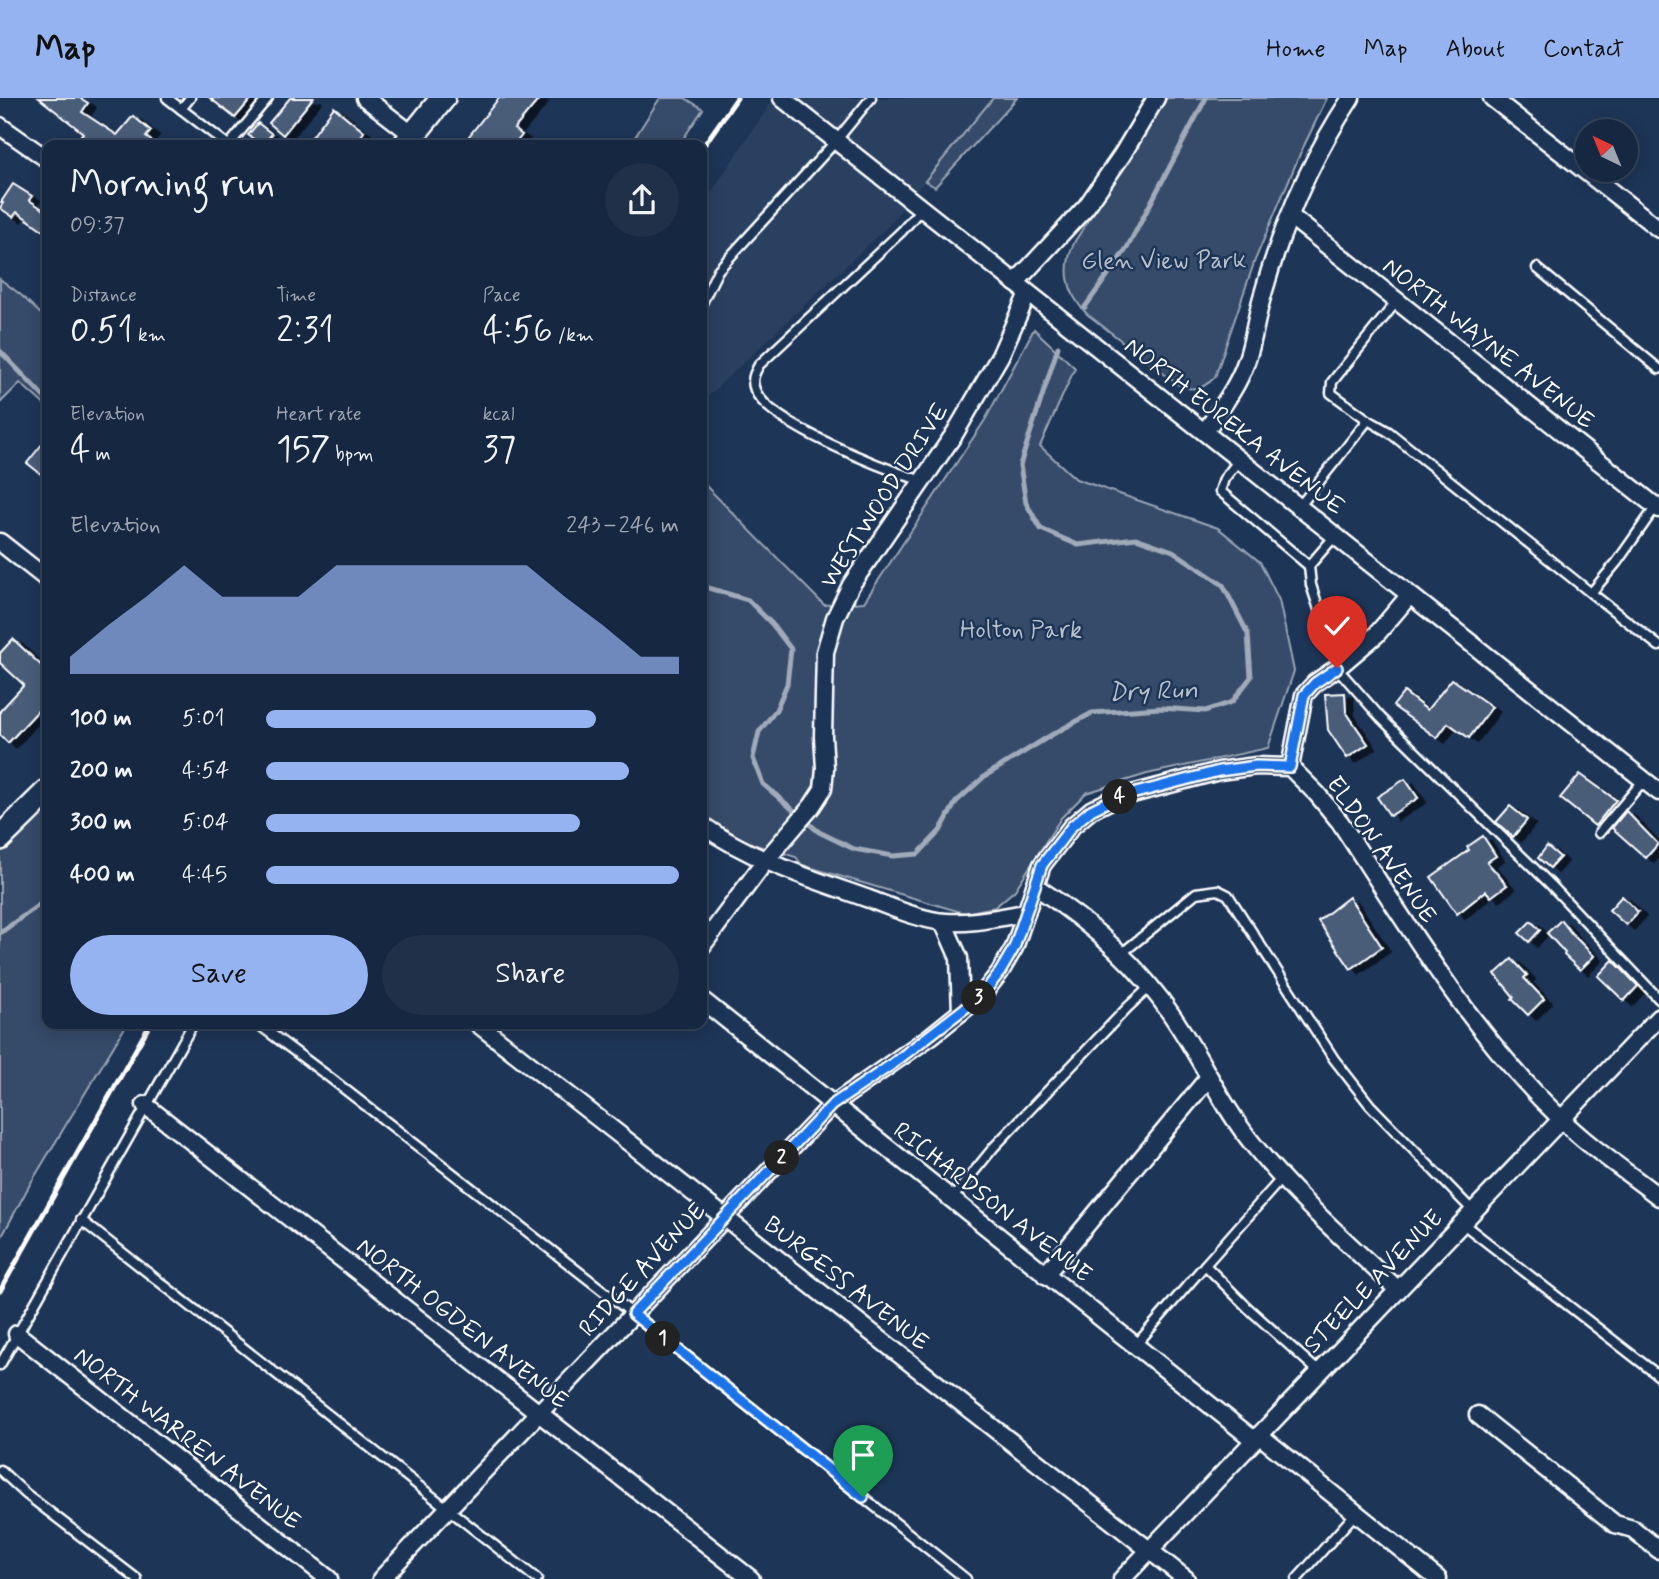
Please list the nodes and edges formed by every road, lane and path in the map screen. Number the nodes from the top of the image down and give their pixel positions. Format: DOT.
graph roads {
  1 [pos="167,98"];
  2 [pos="190,98"];
  3 [pos="268,98"];
  4 [pos="365,98"];
  5 [pos="443,98"];
  6 [pos="782,98"];
  7 [pos="871,98"];
  8 [pos="1156,98"];
  9 [pos="1351,98"];
  10 [pos="1492,98"];
  11 [pos="181,109"];
  12 [pos="0,126"];
  13 [pos="221,140"];
  14 [pos="232,140"];
  15 [pos="409,140"];
  16 [pos="836,141"];
  17 [pos="42,155"];
  18 [pos="921,209"];
  19 [pos="1290,216"];
  20 [pos="1659,229"];
  21 [pos="1537,268"];
  22 [pos="1022,288"];
  23 [pos="707,293"];
  24 [pos="1397,301"];
  25 [pos="1659,369"];
  26 [pos="1368,420"];
  27 [pos="1205,432"];
  28 [pos="1239,460"];
  29 [pos="922,481"];
  30 [pos="1658,506"];
  31 [pos="1299,507"];
  32 [pos="1335,536"];
  33 [pos="0,542"];
  34 [pos="1309,566"];
  35 [pos="42,575"];
  36 [pos="1591,593"];
  37 [pos="1409,596"];
  38 [pos="1327,634"];
  39 [pos="1659,646"];
  40 [pos="1337,668"];
  41 [pos="1290,767"];
  42 [pos="1644,780"];
  43 [pos="1659,792"];
  44 [pos="42,797"];
  45 [pos="707,829"];
  46 [pos="1599,833"];
  47 [pos="0,838"];
  48 [pos="766,860"];
  49 [pos="1035,886"];
  50 [pos="1026,913"];
  51 [pos="943,922"];
  52 [pos="707,939"];
  53 [pos="1121,954"];
  54 [pos="1150,986"];
  55 [pos="1659,999"];
  56 [pos="707,1004"];
  57 [pos="961,1012"];
  58 [pos="1659,1017"];
  59 [pos="190,1029"];
  60 [pos="265,1029"];
  61 [pos="484,1029"];
  62 [pos="1209,1077"];
  63 [pos="145,1105"];
  64 [pos="832,1105"];
  65 [pos="1561,1120"];
  66 [pos="1282,1179"];
  67 [pos="1659,1197"];
  68 [pos="951,1200"];
  69 [pos="724,1217"];
  70 [pos="1468,1217"];
  71 [pos="81,1220"];
  72 [pos="1205,1265"];
  73 [pos="1045,1275"];
  74 [pos="1398,1290"];
  75 [pos="633,1314"];
  76 [pos="17,1334"];
  77 [pos="1135,1346"];
  78 [pos="0,1365"];
  79 [pos="1319,1372"];
  80 [pos="1659,1376"];
  81 [pos="540,1413"];
  82 [pos="1478,1415"];
  83 [pos="1256,1438"];
  84 [pos="0,1470"];
  85 [pos="448,1510"];
  86 [pos="1356,1513"];
  87 [pos="1149,1550"];
  88 [pos="1659,1550"];
  89 [pos="137,1579"];
  90 [pos="329,1579"];
  91 [pos="381,1579"];
  92 [pos="537,1579"];
  93 [pos="751,1579"];
  94 [pos="966,1579"];
  95 [pos="1122,1579"];
  96 [pos="1186,1579"];
  97 [pos="1297,1579"];
  98 [pos="1438,1579"];
  1 -- 11 [label="lane"];
  2 -- 11 [label="lane"];
  3 -- 14 [label="lane"];
  4 -- 15 [label="street"];
  5 -- 15 [label="street"];
  6 -- 16 [label="street, NORTH EUREKA AVENUE"];
  7 -- 16 [label="lane"];
  8 -- 22 [label="street, WESTWOOD DRIVE"];
  9 -- 19 [label="street"];
  10 -- 20 [label="street"];
  11 -- 13 [label="lane"];
  12 -- 17 [label="street"];
  16 -- 18 [label="street, NORTH EUREKA AVENUE"];
  16 -- 23 [label="lane"];
  18 -- 22 [label="street, NORTH EUREKA AVENUE"];
  18 -- 29 [label="lane"];
  19 -- 24 [label="street, NORTH WAYNE AVENUE"];
  19 -- 27 [label="street"];
  21 -- 25 [label="lane"];
  22 -- 27 [label="street, NORTH EUREKA AVENUE"];
  22 -- 29 [label="street, WESTWOOD DRIVE"];
  24 -- 26 [label="lane"];
  24 -- 30 [label="street, NORTH WAYNE AVENUE"];
  26 -- 31 [label="lane"];
  26 -- 36 [label="lane"];
  27 -- 28 [label="street, NORTH EUREKA AVENUE"];
  28 -- 31 [label="street, NORTH EUREKA AVENUE"];
  28 -- 34 [label="lane"];
  29 -- 48 [label="street, WESTWOOD DRIVE"];
  30 -- 36 [label="lane"];
  31 -- 32 [label="street, NORTH EUREKA AVENUE"];
  32 -- 34 [label="lane"];
  32 -- 37 [label="street, NORTH EUREKA AVENUE"];
  33 -- 35 [label="street"];
  34 -- 38 [label="lane"];
  36 -- 39 [label="lane"];
  37 -- 40 [label="street"];
  37 -- 42 [label="street, NORTH EUREKA AVENUE"];
  40 -- 41 [label="street"];
  40 -- 55 [label="lane"];
  41 -- 49 [label="street, ELDON AVENUE"];
  41 -- 65 [label="street, ELDON AVENUE"];
  42 -- 43 [label="street, NORTH EUREKA AVENUE"];
  42 -- 46 [label="lane"];
  44 -- 47 [label="street"];
  45 -- 48 [label="street"];
  48 -- 51 [label="street"];
  48 -- 52 [label="street, WESTWOOD DRIVE"];
  49 -- 50 [label="street, ELDON AVENUE"];
  49 -- 53 [label="street"];
  50 -- 51 [label="street"];
  50 -- 57 [label="street, RIDGE AVENUE"];
  51 -- 57 [label="street"];
  53 -- 54 [label="street"];
  53 -- 70 [label="lane"];
  54 -- 62 [label="street"];
  54 -- 68 [label="lane"];
  56 -- 64 [label="street, RICHARDSON AVENUE"];
  57 -- 64 [label="street, RIDGE AVENUE"];
  58 -- 65 [label="street, STEELE AVENUE"];
  59 -- 63 [label="lane"];
  60 -- 75 [label="lane"];
  61 -- 69 [label="street, BURGESS AVENUE"];
  62 -- 66 [label="street"];
  62 -- 73 [label="street"];
  63 -- 71 [label="lane"];
  63 -- 81 [label="street, NORTH OGDEN AVENUE"];
  64 -- 68 [label="street, RICHARDSON AVENUE"];
  64 -- 69 [label="street, RIDGE AVENUE"];
  65 -- 67 [label="street, ELDON AVENUE"];
  65 -- 70 [label="street, STEELE AVENUE"];
  66 -- 72 [label="lane"];
  66 -- 74 [label="street"];
  68 -- 73 [label="street, RICHARDSON AVENUE"];
  69 -- 75 [label="street, RIDGE AVENUE"];
  69 -- 87 [label="street, BURGESS AVENUE"];
  70 -- 74 [label="street, STEELE AVENUE"];
  70 -- 80 [label="lane"];
  71 -- 76 [label="lane"];
  71 -- 85 [label="lane"];
  72 -- 77 [label="lane"];
  72 -- 79 [label="lane"];
  73 -- 77 [label="street, RICHARDSON AVENUE"];
  74 -- 79 [label="street, STEELE AVENUE"];
  75 -- 81 [label="street, RIDGE AVENUE"];
  75 -- 94 [label="lane"];
  76 -- 78 [label="lane"];
  76 -- 90 [label="street, NORTH WARREN AVENUE"];
  77 -- 83 [label="street, RICHARDSON AVENUE"];
  79 -- 83 [label="street, STEELE AVENUE"];
  81 -- 85 [label="street, RIDGE AVENUE"];
  81 -- 93 [label="street, NORTH OGDEN AVENUE"];
  82 -- 88 [label="street"];
  83 -- 86 [label="street, RICHARDSON AVENUE"];
  83 -- 87 [label="street, STEELE AVENUE"];
  84 -- 89 [label="lane"];
  85 -- 91 [label="street, RIDGE AVENUE"];
  85 -- 92 [label="lane"];
  86 -- 97 [label="lane"];
  86 -- 98 [label="street, RICHARDSON AVENUE"];
  87 -- 95 [label="street, STEELE AVENUE"];
  87 -- 96 [label="street, BURGESS AVENUE"];
}
